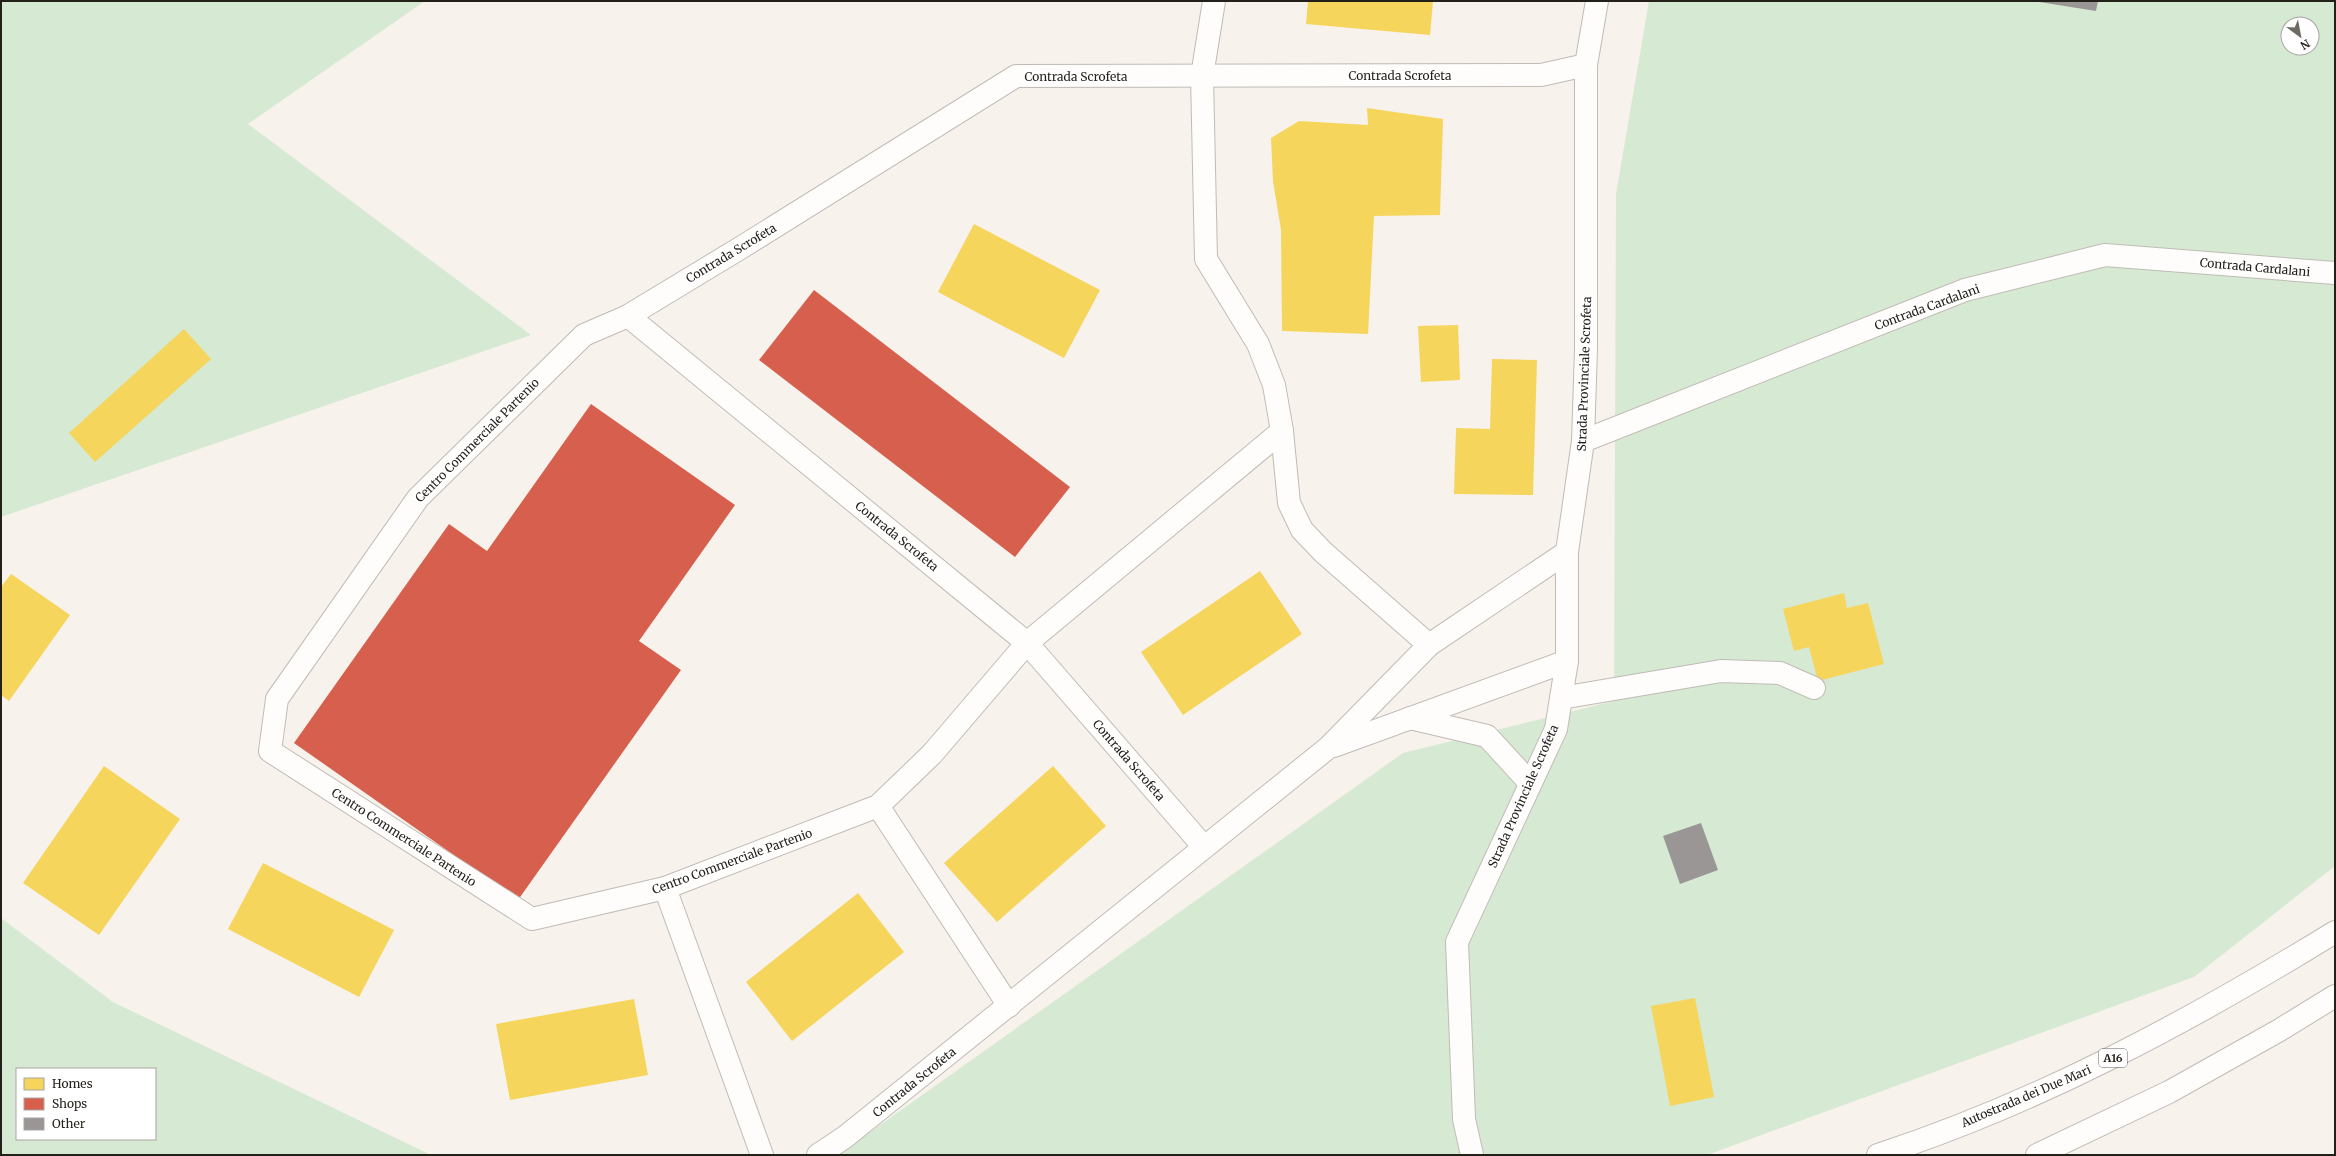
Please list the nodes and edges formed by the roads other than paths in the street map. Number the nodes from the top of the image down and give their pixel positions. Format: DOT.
graph roads {
  1 [pos="1214,1"];
  2 [pos="1597,1"];
  3 [pos="1586,64"];
  4 [pos="1202,76"];
  5 [pos="2335,273"];
  6 [pos="628,316"];
  7 [pos="1282,431"];
  8 [pos="1584,441"];
  9 [pos="1566,552"];
  10 [pos="1027,643"];
  11 [pos="1429,645"];
  12 [pos="1567,661"];
  13 [pos="1814,688"];
  14 [pos="1561,698"];
  15 [pos="1410,718"];
  16 [pos="1329,747"];
  17 [pos="1530,783"];
  18 [pos="878,806"];
  19 [pos="1204,847"];
  20 [pos="666,888"];
  21 [pos="2335,932"];
  22 [pos="2335,996"];
  23 [pos="1008,1006"];
  24 [pos="762,1155"];
  25 [pos="818,1155"];
  26 [pos="1472,1155"];
  27 [pos="1878,1155"];
  28 [pos="2037,1155"];
  1 -- 4 [label="main road"];
  2 -- 3 [label="main road, Strada Provinciale Scrofeta"];
  3 -- 4 [label="main road, Contrada Scrofeta"];
  3 -- 8 [label="main road, Strada Provinciale Scrofeta"];
  4 -- 6 [label="main road, Contrada Scrofeta"];
  4 -- 7 [label="main road"];
  5 -- 8 [label="main road, Contrada Cardalani"];
  6 -- 10 [label="main road, Contrada Scrofeta"];
  6 -- 20 [label="main road, Centro Commerciale Partenio"];
  7 -- 10 [label="main road, Centro Commerciale Partenio"];
  7 -- 11 [label="main road"];
  8 -- 9 [label="main road, Strada Provinciale Scrofeta"];
  9 -- 11 [label="main road"];
  9 -- 12 [label="main road, Strada Provinciale Scrofeta"];
  10 -- 18 [label="main road, Centro Commerciale Partenio"];
  10 -- 19 [label="main road, Contrada Scrofeta"];
  11 -- 16 [label="main road"];
  12 -- 14 [label="main road, Strada Provinciale Scrofeta"];
  12 -- 15 [label="main road"];
  13 -- 14 [label="main road"];
  14 -- 17 [label="main road, Strada Provinciale Scrofeta"];
  15 -- 16 [label="main road"];
  15 -- 17 [label="main road"];
  16 -- 19 [label="main road, Contrada Scrofeta"];
  17 -- 26 [label="main road, Strada Provinciale Scrofeta"];
  18 -- 20 [label="main road, Centro Commerciale Partenio"];
  18 -- 23 [label="main road"];
  19 -- 23 [label="main road, Contrada Scrofeta"];
  20 -- 24 [label="main road"];
  21 -- 27 [label="main road, Autostrada dei Due Mari / A16"];
  22 -- 28 [label="main road"];
  23 -- 25 [label="main road, Contrada Scrofeta"];
}
